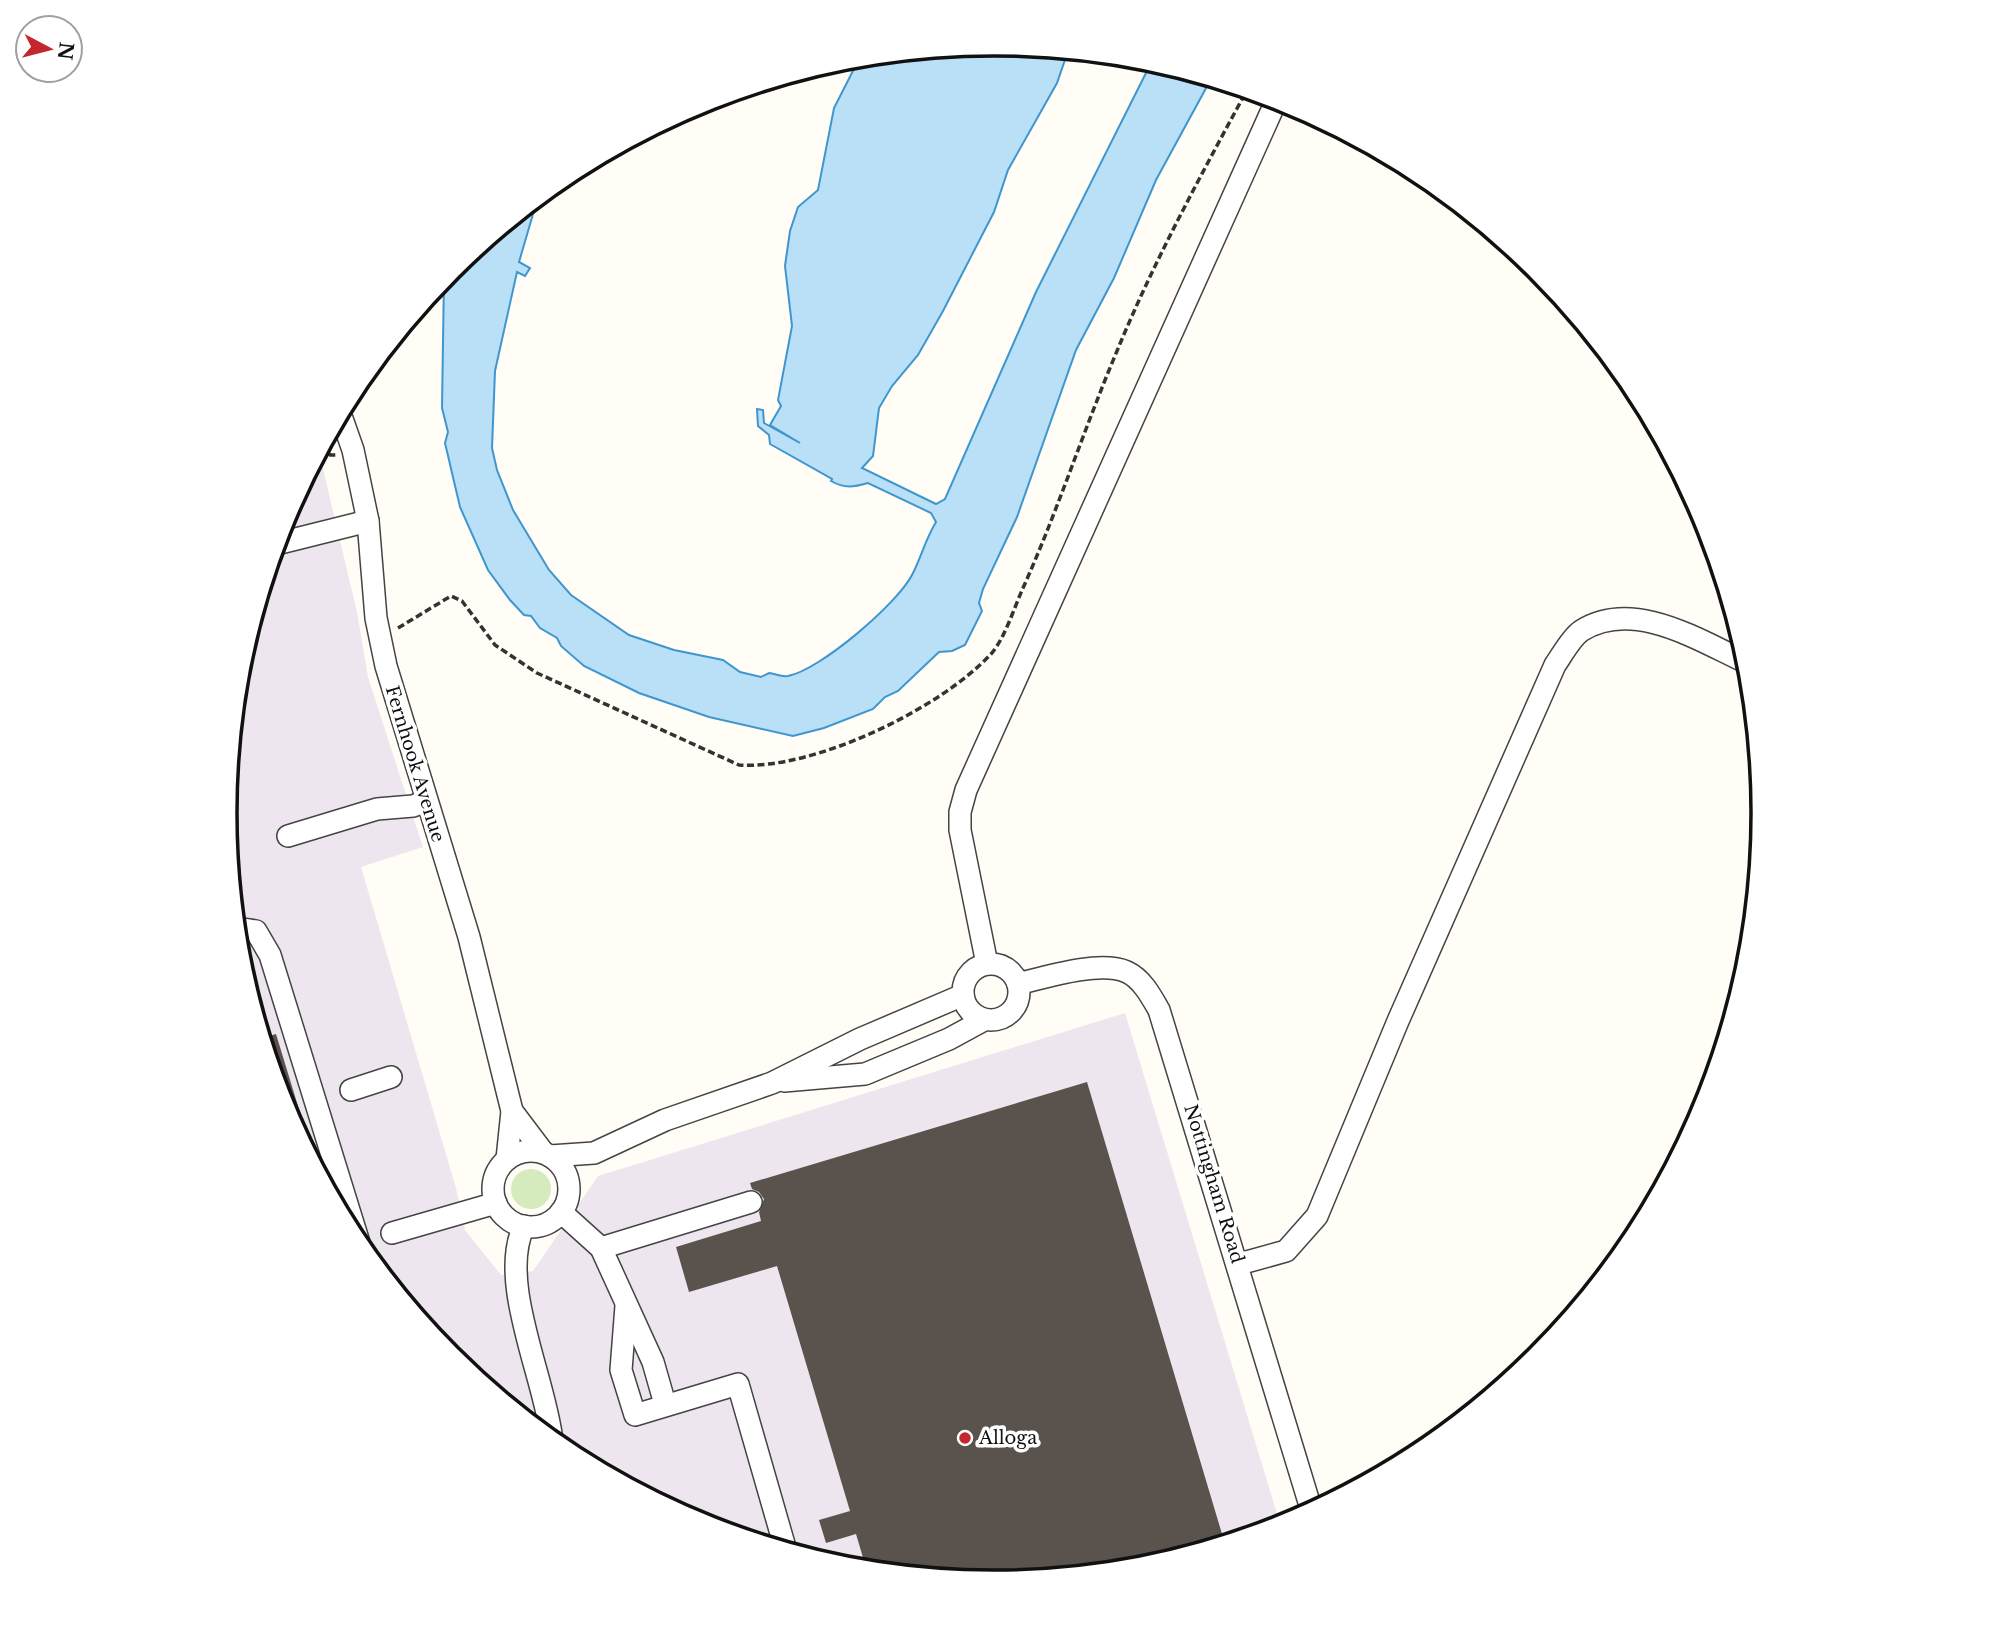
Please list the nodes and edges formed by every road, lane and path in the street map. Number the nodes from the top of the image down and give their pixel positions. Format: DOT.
graph roads {
  1 [pos="1243,98"];
  2 [pos="1272,109"];
  3 [pos="344,425"];
  4 [pos="368,521"];
  5 [pos="288,541"];
  6 [pos="381,641"];
  7 [pos="1735,657"];
  8 [pos="426,801"];
  9 [pos="288,836"];
  10 [pos="246,930"];
  11 [pos="987,964"];
  12 [pos="1018,984"];
  13 [pos="963,995"];
  14 [pos="984,1020"];
  15 [pos="391,1077"];
  16 [pos="772,1083"];
  17 [pos="351,1090"];
  18 [pos="512,1111"];
  19 [pos="594,1153"];
  20 [pos="546,1154"];
  21 [pos="507,1159"];
  22 [pos="569,1183"];
  23 [pos="751,1202"];
  24 [pos="496,1203"];
  25 [pos="348,1208"];
  26 [pos="561,1212"];
  27 [pos="524,1226"];
  28 [pos="392,1233"];
  29 [pos="601,1248"];
  30 [pos="1239,1264"];
  31 [pos="626,1306"];
  32 [pos="665,1404"];
  33 [pos="548,1425"];
  34 [pos="1309,1502"];
  35 [pos="783,1541"];
  1 -- 6 [label="path"];
  2 -- 11 [label="street"];
  3 -- 4 [label="street, Fernhook Avenue"];
  4 -- 5 [label="street"];
  4 -- 6 [label="street, Fernhook Avenue"];
  6 -- 8 [label="street, Fernhook Avenue"];
  7 -- 30 [label="street"];
  8 -- 9 [label="street"];
  8 -- 18 [label="street, Fernhook Avenue"];
  10 -- 25 [label="street"];
  11 -- 12 [label="street"];
  11 -- 13 [label="street"];
  12 -- 14 [label="street"];
  12 -- 30 [label="street, Nottingham Road"];
  13 -- 14 [label="street"];
  13 -- 16 [label="street"];
  14 -- 16 [label="street"];
  15 -- 17 [label="street"];
  16 -- 19 [label="street"];
  18 -- 20 [label="street, Fernhook Avenue"];
  18 -- 21 [label="street, Fernhook Avenue"];
  19 -- 20 [label="street"];
  19 -- 22 [label="street"];
  20 -- 21 [label="street"];
  20 -- 22 [label="street"];
  21 -- 24 [label="street"];
  22 -- 26 [label="street"];
  23 -- 29 [label="street"];
  24 -- 27 [label="street"];
  24 -- 28 [label="street"];
  26 -- 27 [label="street"];
  26 -- 29 [label="street"];
  27 -- 33 [label="street"];
  29 -- 31 [label="street"];
  30 -- 34 [label="street, Nottingham Road"];
  31 -- 32 [label="street"];
  31 -- 32 [label="street"];
  32 -- 35 [label="street"];
}
